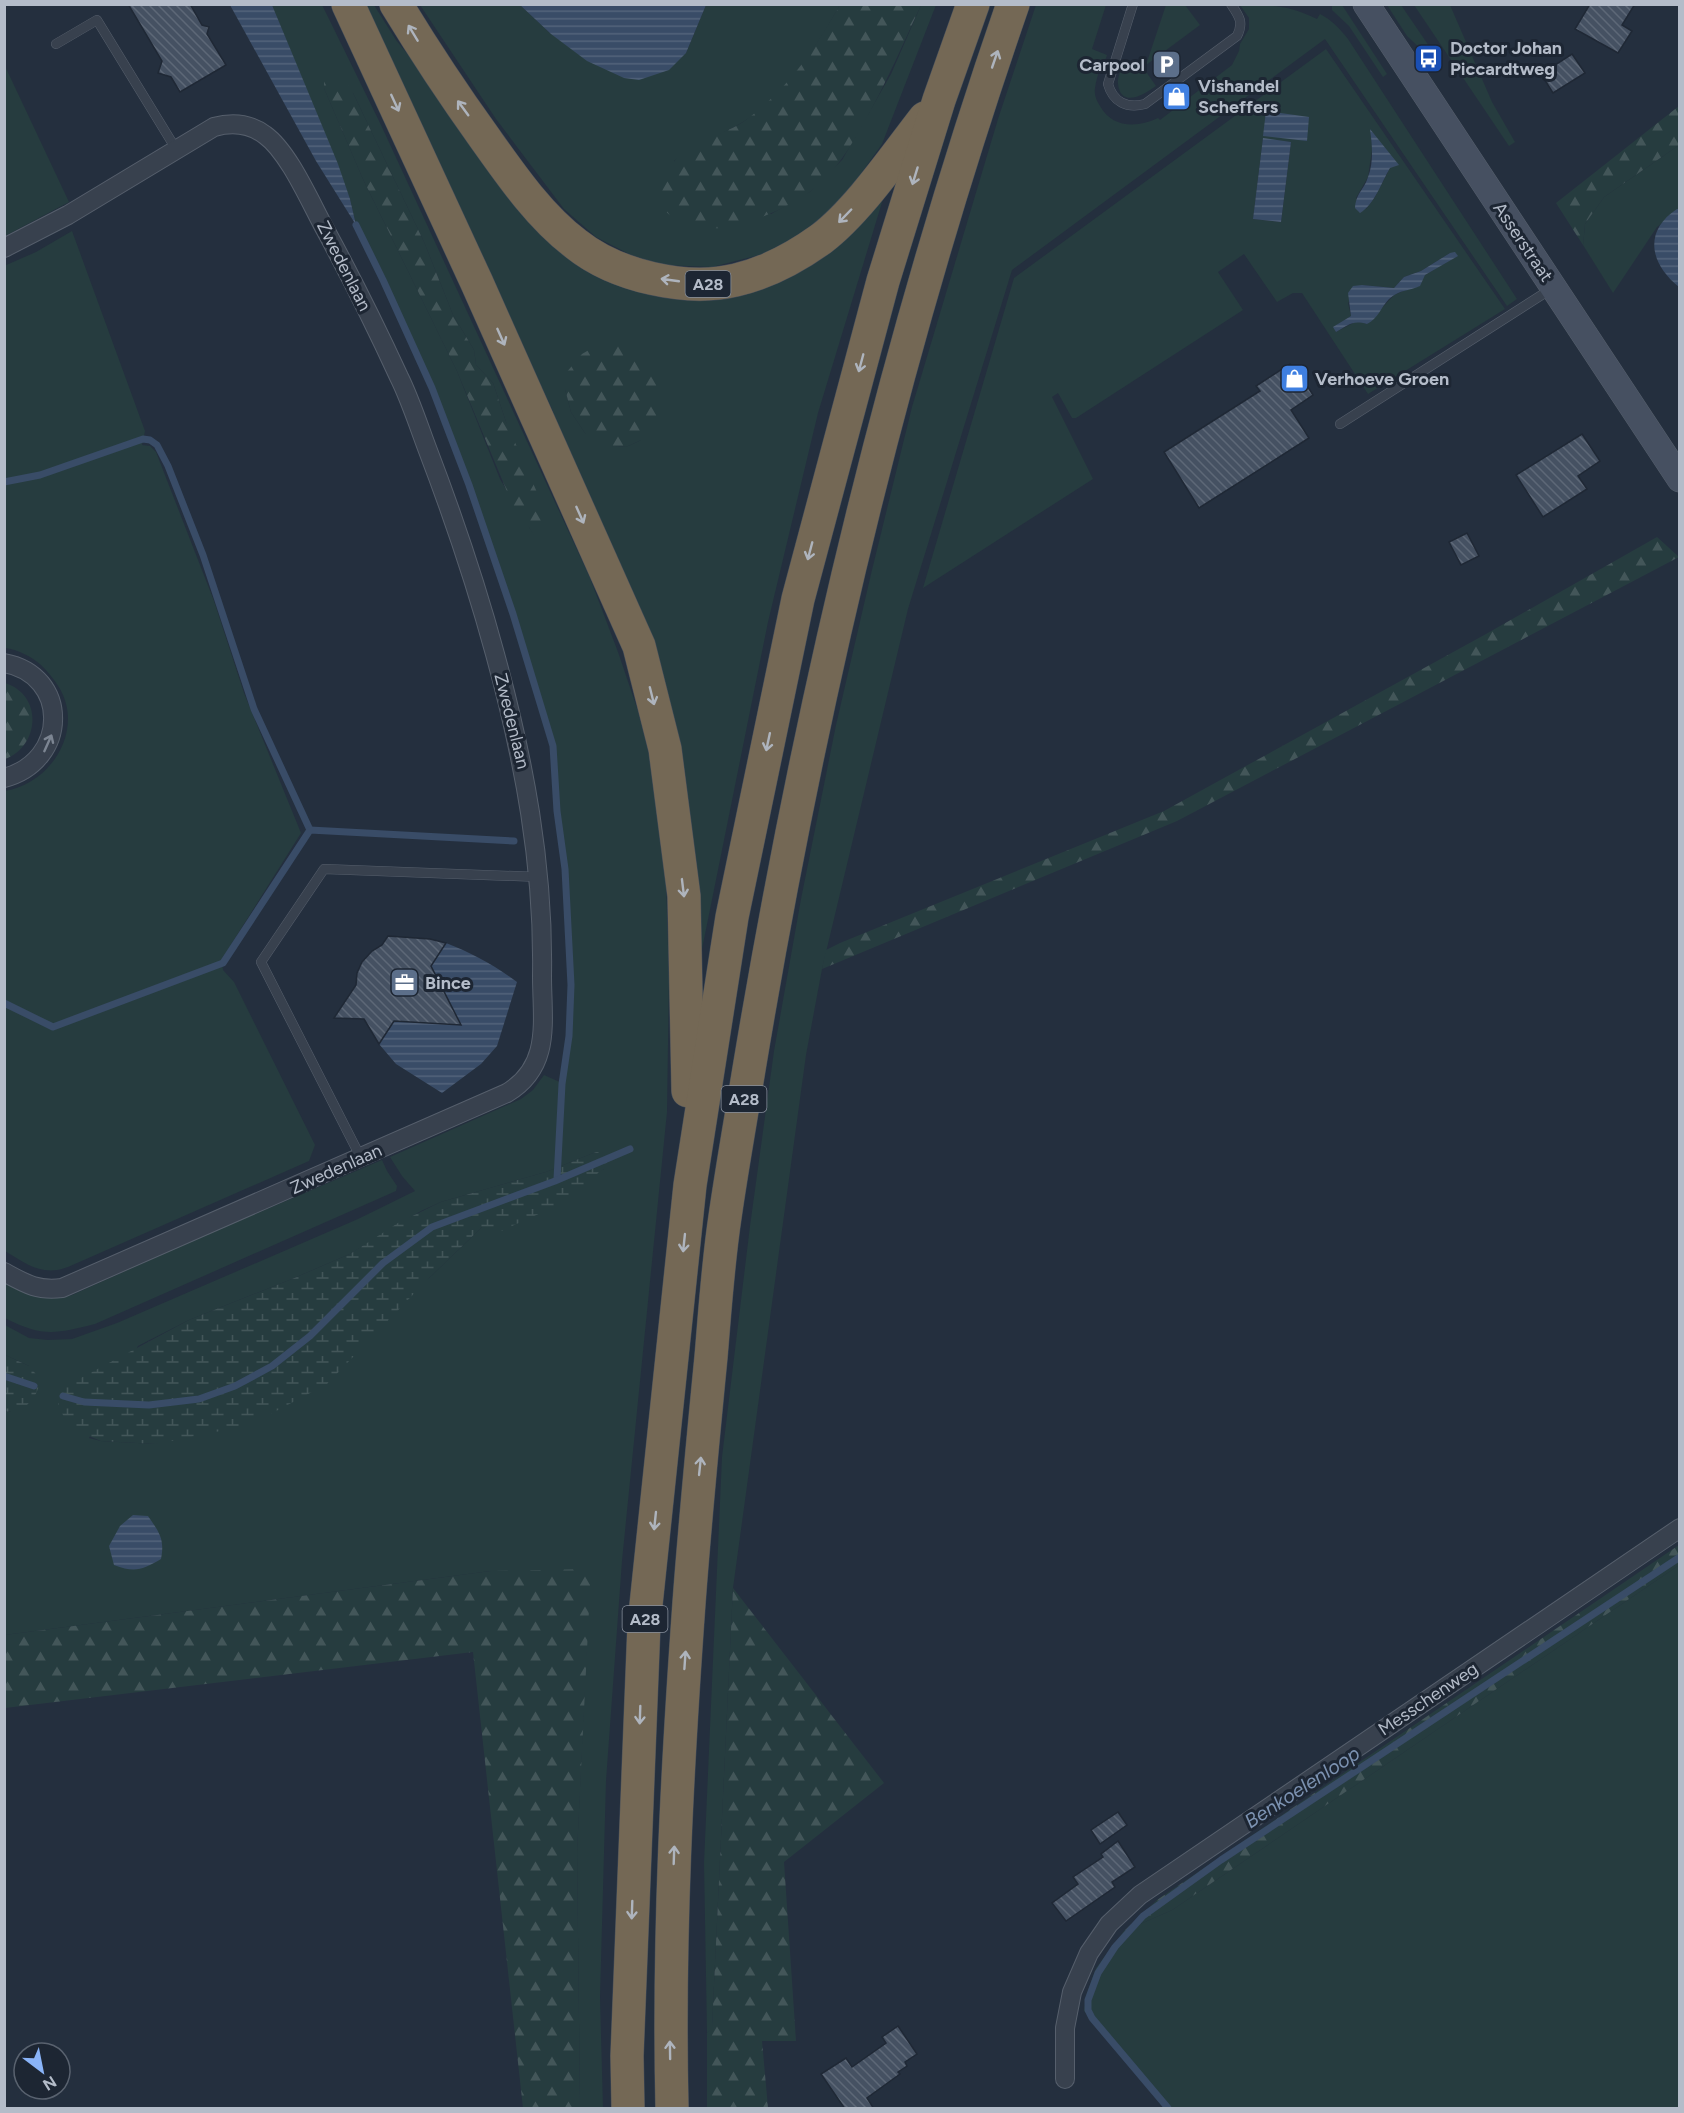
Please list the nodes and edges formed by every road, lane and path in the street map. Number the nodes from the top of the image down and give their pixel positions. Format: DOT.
graph roads {
  1 [pos="348,4"];
  2 [pos="396,4"];
  3 [pos="973,4"];
  4 [pos="1013,4"];
  5 [pos="1133,4"];
  6 [pos="1231,4"];
  7 [pos="1366,4"];
  8 [pos="56,44"];
  9 [pos="939,100"];
  10 [pos="176,149"];
  11 [pos="4,248"];
  12 [pos="1553,288"];
  13 [pos="1340,423"];
  14 [pos="1680,479"];
  15 [pos="4,663"];
  16 [pos="4,778"];
  17 [pos="539,877"];
  18 [pos="361,1158"];
  19 [pos="690,1185"];
  20 [pos="4,1272"];
  21 [pos="1680,1528"];
  22 [pos="1065,2079"];
  23 [pos="628,2109"];
  24 [pos="672,2109"];
  1 -- 19 [label="highway, A28, one-way"];
  9 -- 2 [label="highway, A28, one-way"];
  3 -- 9 [label="highway, A28"];
  24 -- 4 [label="highway, A28, one-way"];
  5 -- 6 [label="lane"];
  7 -- 12 [label="main road, Asserstraat"];
  8 -- 10 [label="lane"];
  9 -- 19 [label="highway, A28, one-way"];
  10 -- 11 [label="street, Zwedenlaan"];
  10 -- 17 [label="street, Zwedenlaan"];
  12 -- 13 [label="lane"];
  12 -- 14 [label="main road, Asserstraat"];
  16 -- 15 [label="street, one-way"];
  17 -- 18 [label="street, Zwedenlaan"];
  17 -- 18 [label="lane"];
  18 -- 20 [label="street, Zwedenlaan"];
  19 -- 23 [label="highway, A28, one-way"];
  21 -- 22 [label="street, Messchenweg"];
}
